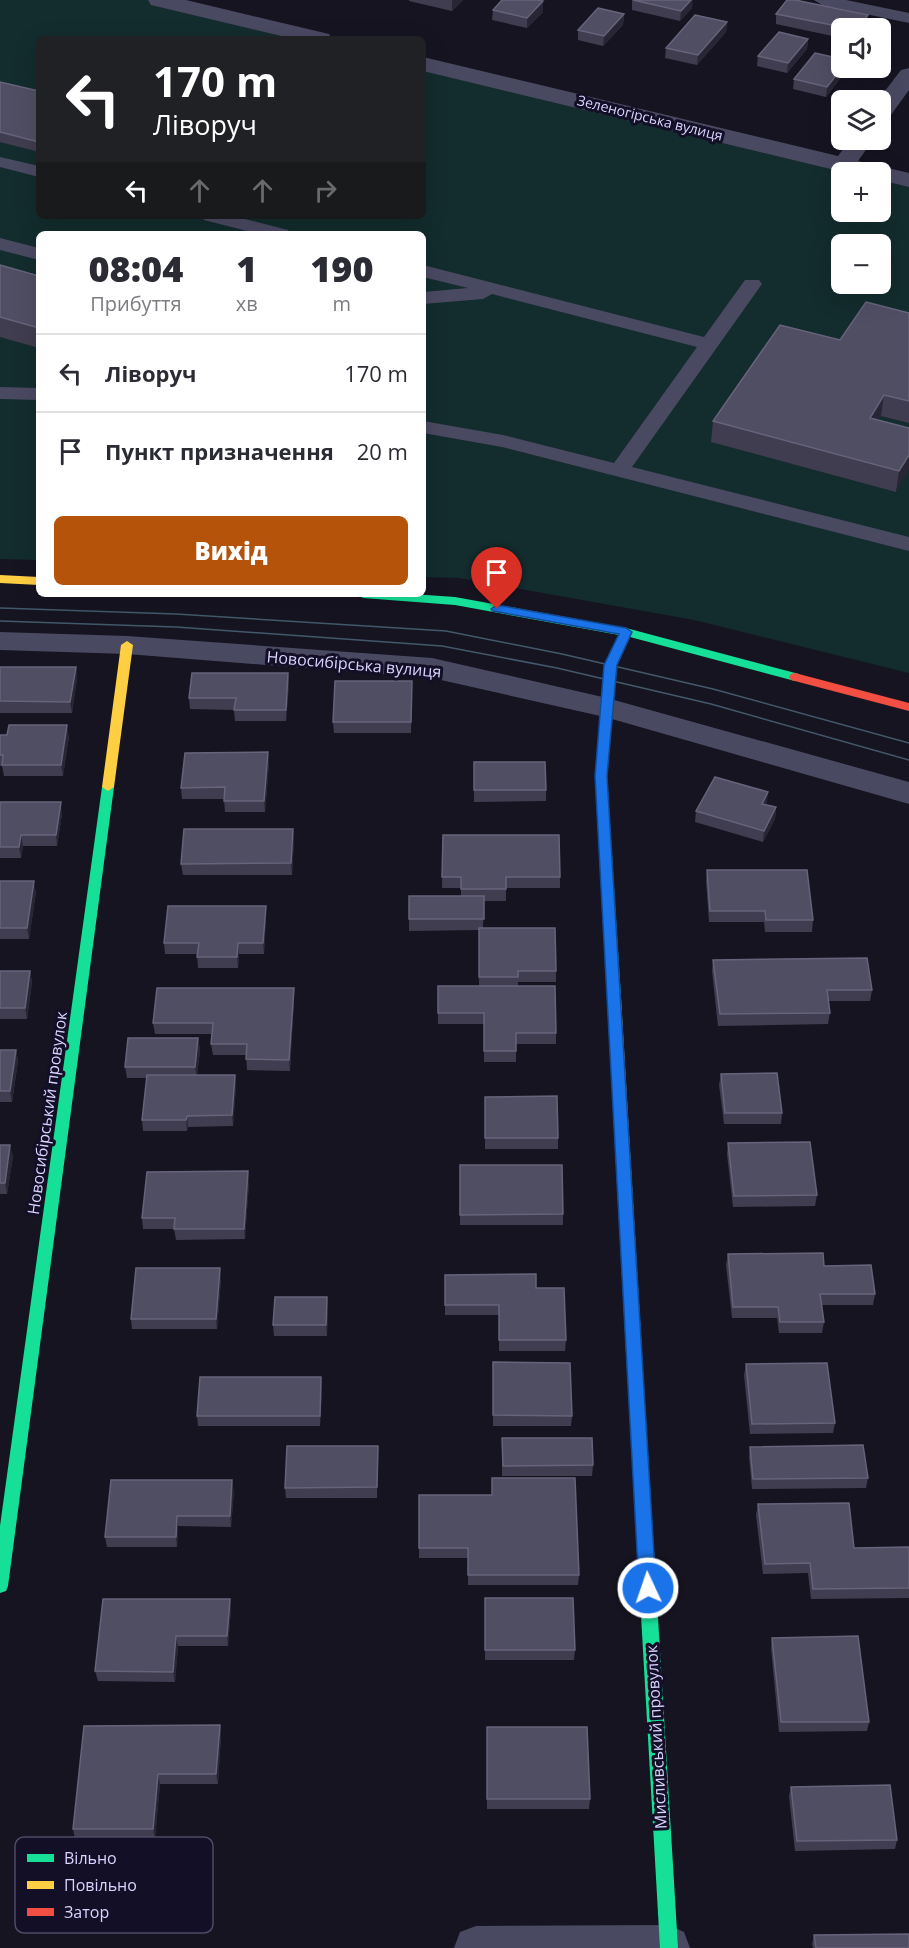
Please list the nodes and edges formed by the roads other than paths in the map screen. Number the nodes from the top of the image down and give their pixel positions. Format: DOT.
graph roads {
  1 [pos="159,0"];
  2 [pos="822,0"];
  3 [pos="909,18"];
  4 [pos="313,36"];
  5 [pos="426,65"];
  6 [pos="909,75"];
  7 [pos="891,99"];
  8 [pos="854,150"];
  9 [pos="0,162"];
  10 [pos="831,162"];
  11 [pos="845,162"];
  12 [pos="36,171"];
  13 [pos="891,176"];
  14 [pos="909,180"];
  15 [pos="223,219"];
  16 [pos="269,231"];
  17 [pos="0,244"];
  18 [pos="36,253"];
  19 [pos="426,272"];
  20 [pos="752,284"];
  21 [pos="504,291"];
  22 [pos="426,298"];
  23 [pos="709,344"];
  24 [pos="0,393"];
  25 [pos="36,394"];
  26 [pos="426,428"];
  27 [pos="619,470"];
  28 [pos="909,544"];
  29 [pos="0,579"];
  30 [pos="36,581"];
  31 [pos="402,597"];
  32 [pos="626,632"];
  33 [pos="0,640"];
  34 [pos="127,645"];
  35 [pos="909,707"];
  36 [pos="607,708"];
  37 [pos="909,793"];
  38 [pos="0,1586"];
  39 [pos="668,1947"];
  40 [pos="476,1948"];
  1 -- 4 [label="street"];
  2 -- 3 [label="lane"];
  5 -- 10 [label="street, Зеленогірська вулиця"];
  6 -- 7 [label="street"];
  8 -- 11 [label="street"];
  9 -- 12 [label="lane"];
  13 -- 14 [label="street, Зеленогірська вулиця"];
  15 -- 16 [label="lane"];
  17 -- 18 [label="lane"];
  19 -- 21 [label="lane"];
  20 -- 23 [label="lane"];
  21 -- 22 [label="lane"];
  21 -- 23 [label="lane"];
  23 -- 27 [label="lane"];
  24 -- 25 [label="lane"];
  26 -- 27 [label="lane"];
  27 -- 28 [label="lane"];
  29 -- 30 [label="street"];
  31 -- 32 [label="street"];
  32 -- 35 [label="street"];
  32 -- 36 [label="street, Мисливський провулок"];
  33 -- 34 [label="street, Новосибірська вулиця"];
  34 -- 36 [label="street, Новосибірська вулиця"];
  34 -- 38 [label="street, Новосибірський провулок"];
  36 -- 37 [label="street, Новосибірська вулиця"];
  36 -- 39 [label="street, Мисливський провулок"];
  39 -- 40 [label="street"];
}
